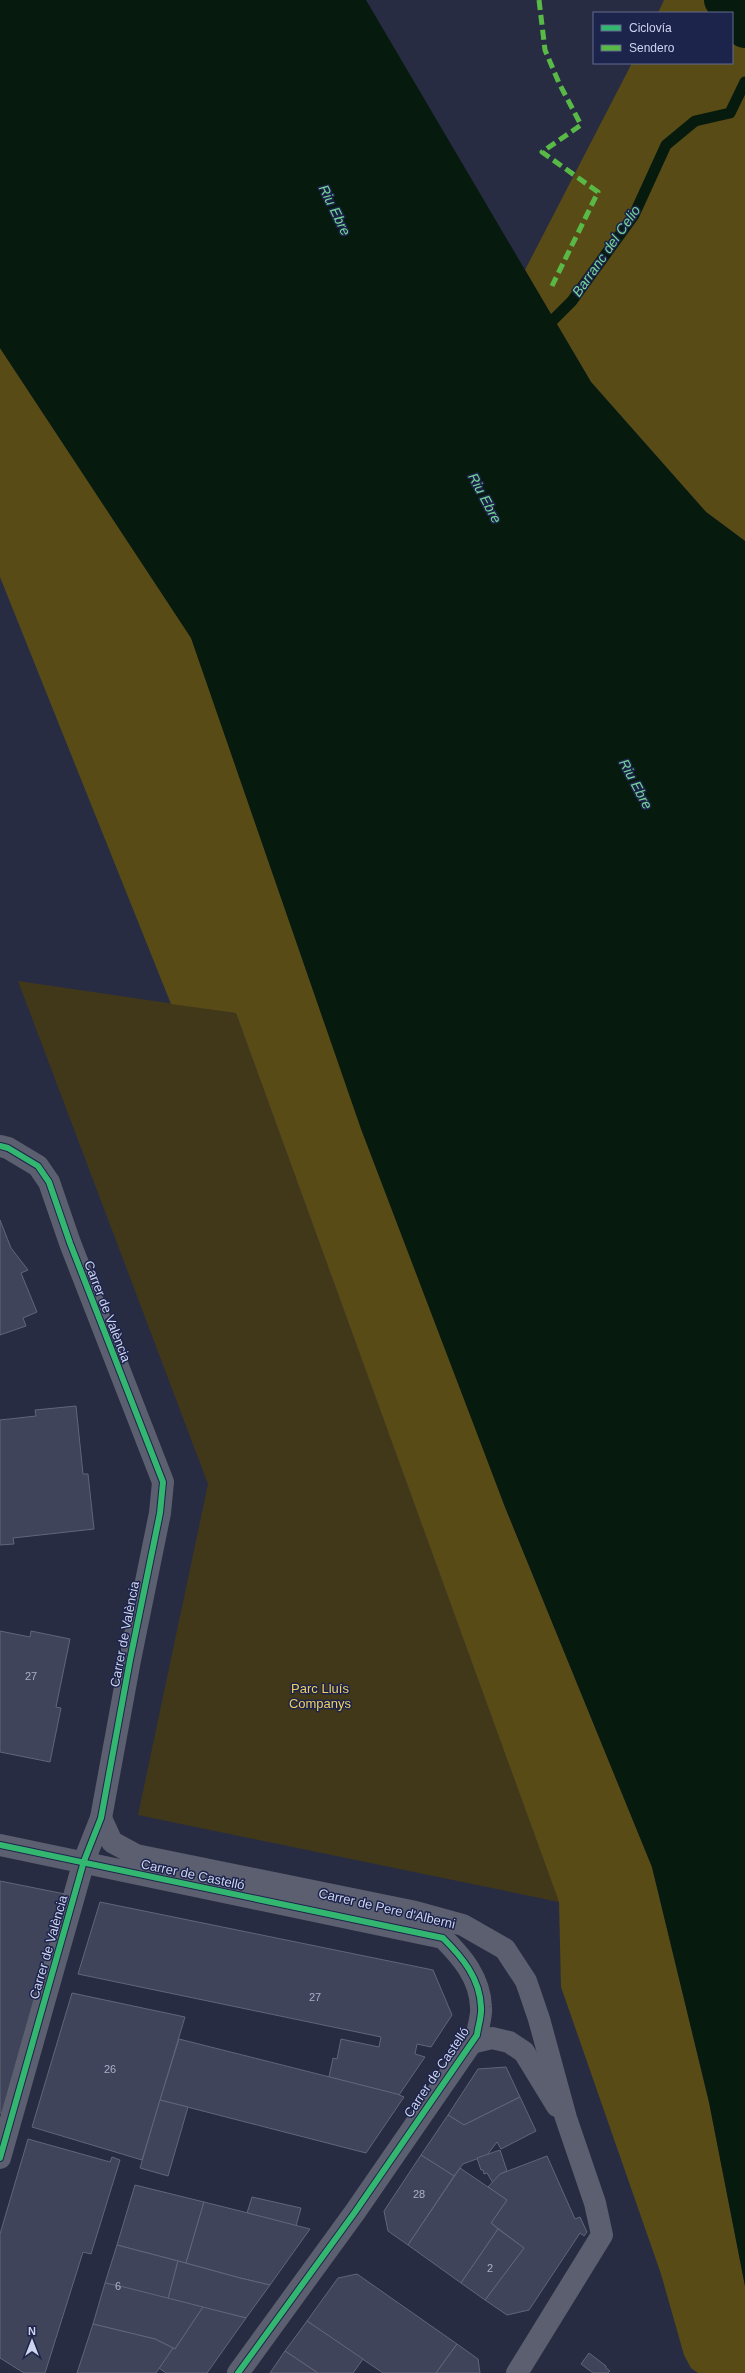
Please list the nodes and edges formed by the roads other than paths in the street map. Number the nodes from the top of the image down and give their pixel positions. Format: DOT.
graph roads {
  1 [pos="0,1146"];
  2 [pos="101,1818"];
  3 [pos="0,1845"];
  4 [pos="84,1861"];
  5 [pos="471,2043"];
  6 [pos="566,2118"];
  7 [pos="0,2158"];
  8 [pos="238,2373"];
  9 [pos="517,2373"];
  1 -- 2 [label="street, Carrer de València"];
  2 -- 4 [label="street, Carrer de València"];
  2 -- 6 [label="street, Carrer de Pere d'Alberni"];
  3 -- 4 [label="street, Carrer de Castelló"];
  4 -- 5 [label="street, Carrer de Castelló"];
  4 -- 7 [label="street, Carrer de València"];
  5 -- 6 [label="street"];
  5 -- 8 [label="street, Carrer de Castelló"];
  6 -- 9 [label="street, Carrer de Pere d'Alberni"];
}
